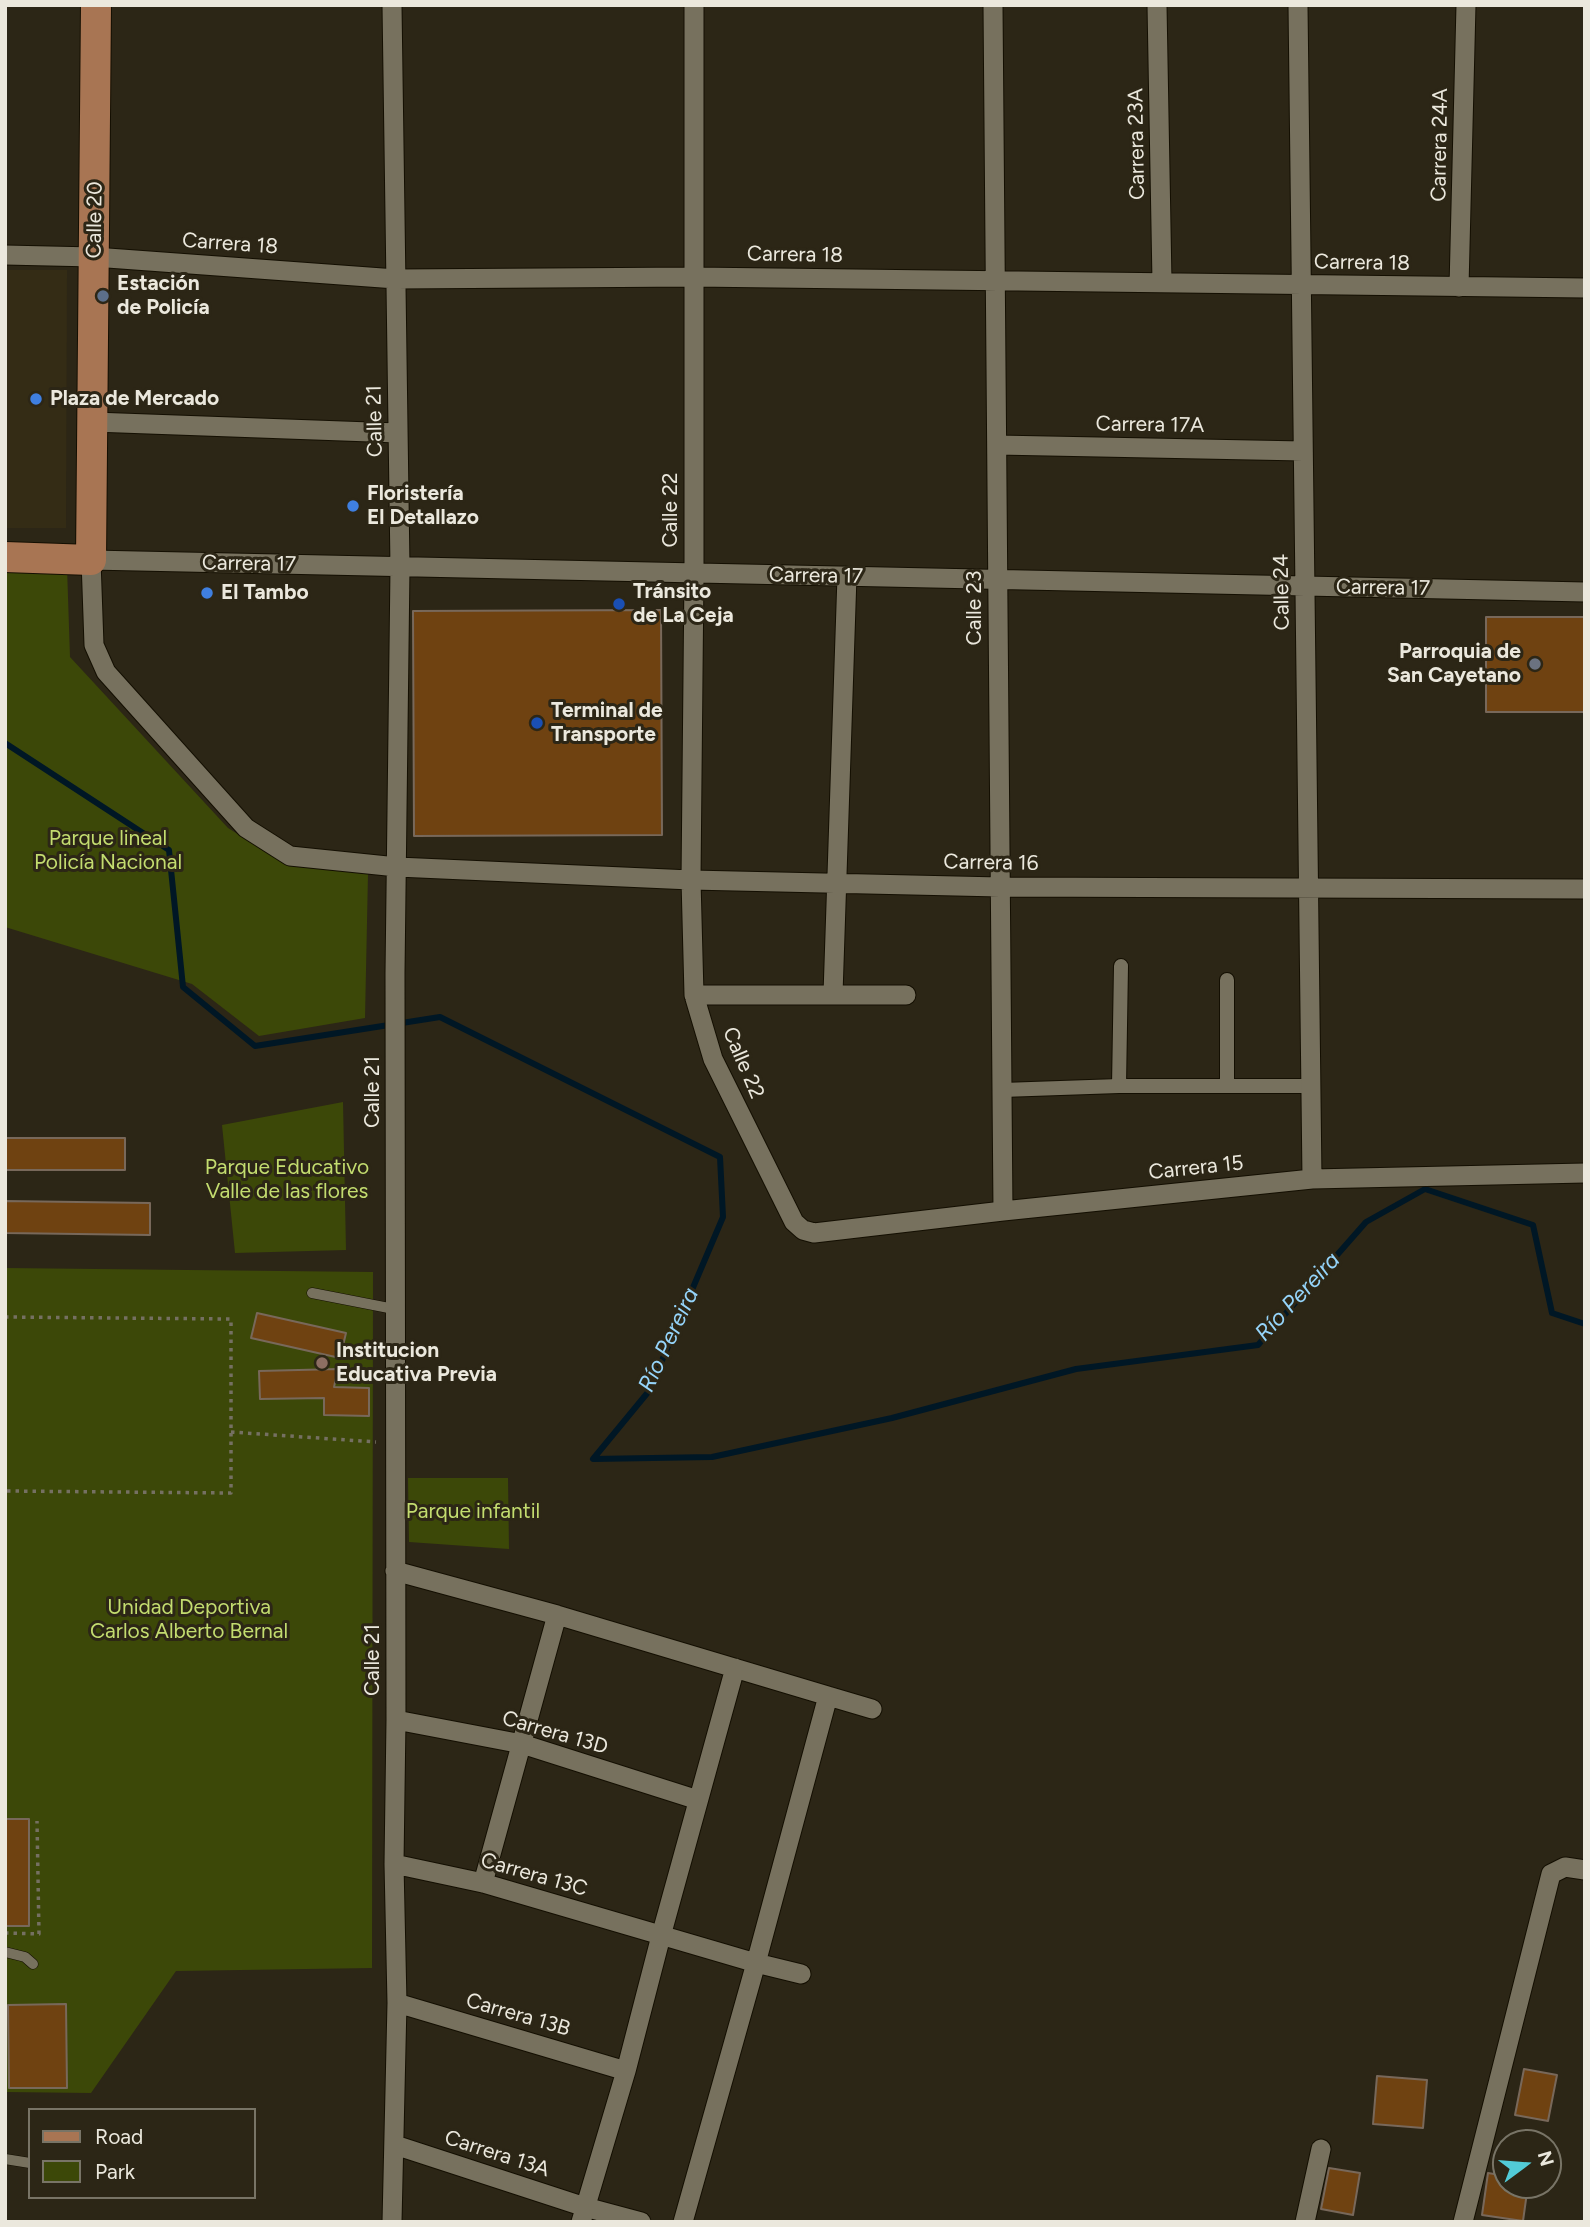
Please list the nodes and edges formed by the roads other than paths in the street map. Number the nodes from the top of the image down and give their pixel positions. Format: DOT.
graph roads {
  1 [pos="96,5"];
  2 [pos="392,5"];
  3 [pos="694,5"];
  4 [pos="993,5"];
  5 [pos="1157,5"];
  6 [pos="1298,5"];
  7 [pos="1466,5"];
  8 [pos="5,255"];
  9 [pos="94,257"];
  10 [pos="694,276"];
  11 [pos="396,279"];
  12 [pos="995,279"];
  13 [pos="1162,282"];
  14 [pos="1301,285"];
  15 [pos="1459,287"];
  16 [pos="1585,288"];
  17 [pos="93,422"];
  18 [pos="398,433"];
  19 [pos="997,445"];
  20 [pos="1303,451"];
  21 [pos="5,556"];
  22 [pos="91,561"];
  23 [pos="400,567"];
  24 [pos="694,573"];
  25 [pos="847,576"];
  26 [pos="998,580"];
  27 [pos="1304,586"];
  28 [pos="1585,592"];
  29 [pos="397,867"];
  30 [pos="691,880"];
  31 [pos="836,883"];
  32 [pos="1000,887"];
  33 [pos="1308,887"];
  34 [pos="1585,889"];
  35 [pos="1121,966"];
  36 [pos="1227,980"];
  37 [pos="833,994"];
  38 [pos="694,995"];
  39 [pos="906,995"];
  40 [pos="1119,1086"];
  41 [pos="1227,1086"];
  42 [pos="1311,1086"];
  43 [pos="1002,1090"];
  44 [pos="1585,1173"];
  45 [pos="1312,1178"];
  46 [pos="1003,1211"];
  47 [pos="814,1233"];
  48 [pos="312,1293"];
  49 [pos="394,1309"];
  50 [pos="395,1571"];
  51 [pos="557,1615"];
  52 [pos="735,1668"];
  53 [pos="828,1696"];
  54 [pos="872,1709"];
  55 [pos="396,1720"];
  56 [pos="522,1744"];
  57 [pos="698,1800"];
  58 [pos="394,1864"];
  59 [pos="1585,1870"];
  60 [pos="483,1883"];
  61 [pos="661,1936"];
  62 [pos="5,1952"];
  63 [pos="756,1963"];
  64 [pos="33,1964"];
  65 [pos="801,1974"];
  66 [pos="397,2003"];
  67 [pos="626,2071"];
  68 [pos="395,2145"];
  69 [pos="1321,2149"];
  70 [pos="5,2159"];
  71 [pos="28,2163"];
  72 [pos="583,2214"];
  73 [pos="392,2222"];
  74 [pos="641,2222"];
  75 [pos="684,2222"];
  76 [pos="1305,2222"];
  77 [pos="1463,2222"];
  1 -- 9 [label="main road, Calle 20"];
  2 -- 11 [label="street, Calle 21"];
  3 -- 10 [label="street, Calle 22"];
  4 -- 12 [label="street, Calle 23"];
  5 -- 13 [label="street, Carrera 23A"];
  6 -- 14 [label="street, Calle 24"];
  7 -- 15 [label="street, Carrera 24A"];
  8 -- 9 [label="street, Carrera 18"];
  9 -- 11 [label="street, Carrera 18"];
  9 -- 17 [label="main road, Calle 20"];
  10 -- 11 [label="street, Carrera 18"];
  10 -- 12 [label="street, Carrera 18"];
  10 -- 24 [label="street, Calle 22"];
  11 -- 18 [label="street, Calle 21"];
  12 -- 13 [label="street, Carrera 18"];
  12 -- 19 [label="street, Calle 23"];
  13 -- 14 [label="street, Carrera 18"];
  14 -- 15 [label="street, Carrera 18"];
  14 -- 20 [label="street, Calle 24"];
  15 -- 16 [label="street, Carrera 18"];
  17 -- 18 [label="street"];
  17 -- 22 [label="main road, Calle 20"];
  18 -- 23 [label="street, Calle 21"];
  19 -- 20 [label="street, Carrera 17A"];
  19 -- 26 [label="street, Calle 23"];
  20 -- 27 [label="street, Calle 24"];
  21 -- 22 [label="main road, Carrera 17"];
  22 -- 23 [label="street, Carrera 17"];
  22 -- 29 [label="street, Carrera 16"];
  23 -- 24 [label="street, Carrera 17"];
  23 -- 29 [label="street, Calle 21"];
  24 -- 25 [label="street, Carrera 17"];
  24 -- 30 [label="street, Calle 22"];
  25 -- 26 [label="street, Carrera 17"];
  25 -- 31 [label="street"];
  26 -- 27 [label="street, Carrera 17"];
  26 -- 32 [label="street, Calle 23"];
  27 -- 28 [label="street, Carrera 17"];
  27 -- 33 [label="street, Calle 24"];
  29 -- 30 [label="street, Carrera 16"];
  29 -- 49 [label="street, Calle 21"];
  30 -- 31 [label="street, Carrera 16"];
  30 -- 38 [label="street, Calle 22"];
  31 -- 32 [label="street, Carrera 16"];
  31 -- 37 [label="street"];
  32 -- 33 [label="street, Carrera 16"];
  32 -- 43 [label="street, Calle 23"];
  33 -- 34 [label="street, Carrera 16"];
  33 -- 42 [label="street, Calle 24"];
  35 -- 40 [label="street"];
  36 -- 41 [label="street"];
  37 -- 38 [label="street"];
  37 -- 39 [label="street"];
  38 -- 47 [label="street, Calle 22"];
  40 -- 41 [label="street"];
  40 -- 43 [label="street"];
  41 -- 42 [label="street"];
  42 -- 45 [label="street, Calle 24"];
  43 -- 46 [label="street, Calle 23"];
  44 -- 45 [label="street, Carrera 15"];
  45 -- 46 [label="street, Carrera 15"];
  46 -- 47 [label="street, Carrera 15"];
  48 -- 49 [label="lane"];
  49 -- 50 [label="street, Calle 21"];
  50 -- 51 [label="street"];
  50 -- 55 [label="street, Calle 21"];
  51 -- 52 [label="street"];
  51 -- 56 [label="street"];
  52 -- 53 [label="street"];
  52 -- 57 [label="street"];
  53 -- 54 [label="street"];
  53 -- 63 [label="street"];
  55 -- 56 [label="street, Carrera 13D"];
  55 -- 58 [label="street, Calle 21"];
  56 -- 57 [label="street, Carrera 13D"];
  56 -- 60 [label="street"];
  57 -- 61 [label="street"];
  58 -- 60 [label="street, Carrera 13C"];
  58 -- 66 [label="street, Calle 21"];
  59 -- 77 [label="street"];
  60 -- 61 [label="street, Carrera 13C"];
  61 -- 63 [label="street, Carrera 13C"];
  61 -- 67 [label="street"];
  62 -- 64 [label="lane"];
  63 -- 65 [label="street, Carrera 13C"];
  63 -- 75 [label="street"];
  66 -- 67 [label="street, Carrera 13B"];
  66 -- 68 [label="street, Calle 21"];
  67 -- 72 [label="street"];
  68 -- 72 [label="street, Carrera 13A"];
  68 -- 73 [label="street, Calle 21"];
  69 -- 76 [label="street"];
  70 -- 71 [label="lane"];
  72 -- 74 [label="street, Carrera 13A"];
}
